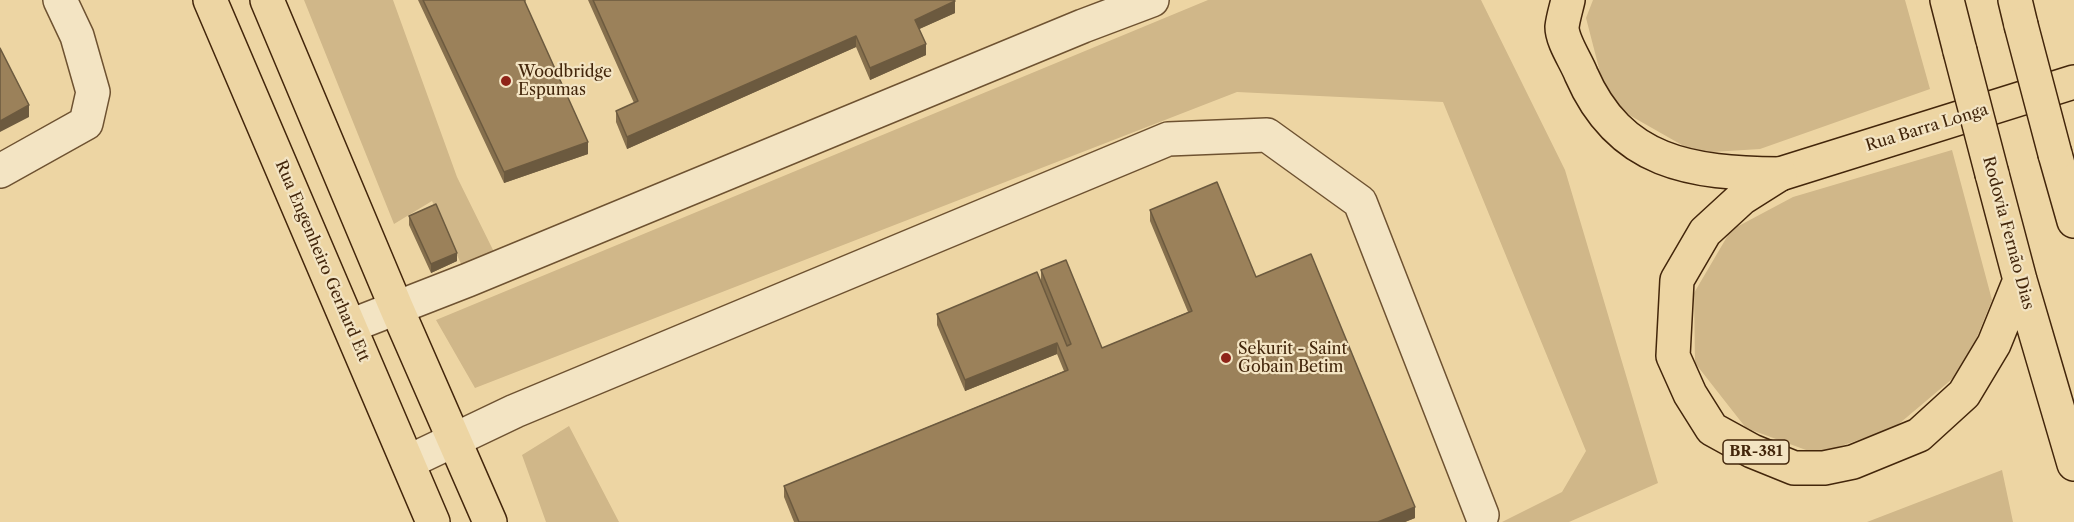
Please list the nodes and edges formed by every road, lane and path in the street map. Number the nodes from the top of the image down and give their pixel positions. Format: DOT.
graph roads {
  1 [pos="60,0"];
  2 [pos="210,0"];
  3 [pos="267,0"];
  4 [pos="1152,0"];
  5 [pos="1568,0"];
  6 [pos="1947,0"];
  7 [pos="2018,12"];
  8 [pos="2074,82"];
  9 [pos="0,171"];
  10 [pos="1780,174"];
  11 [pos="2074,221"];
  12 [pos="2020,280"];
  13 [pos="396,307"];
  14 [pos="350,326"];
  15 [pos="454,440"];
  16 [pos="408,462"];
  17 [pos="2074,464"];
  18 [pos="1482,515"];
  19 [pos="433,522"];
  20 [pos="490,522"];
  1 -- 9 [label="lane"];
  2 -- 14 [label="main road, Rua Engenheiro Gerhard Ett"];
  3 -- 13 [label="main road"];
  4 -- 13 [label="lane"];
  5 -- 10 [label="main road"];
  6 -- 12 [label="main road, Rodovia Fernão Dias, bridge"];
  7 -- 11 [label="main road, bridge"];
  8 -- 10 [label="main road, Rua Barra Longa"];
  10 -- 12 [label="main road, BR-381"];
  12 -- 17 [label="main road, Rodovia Fernão Dias"];
  13 -- 14 [label="lane"];
  13 -- 15 [label="main road"];
  14 -- 16 [label="main road, Rua Engenheiro Gerhard Ett"];
  15 -- 16 [label="lane"];
  15 -- 18 [label="lane"];
  15 -- 20 [label="main road"];
  16 -- 19 [label="main road, Rua Engenheiro Gerhard Ett"];
}
